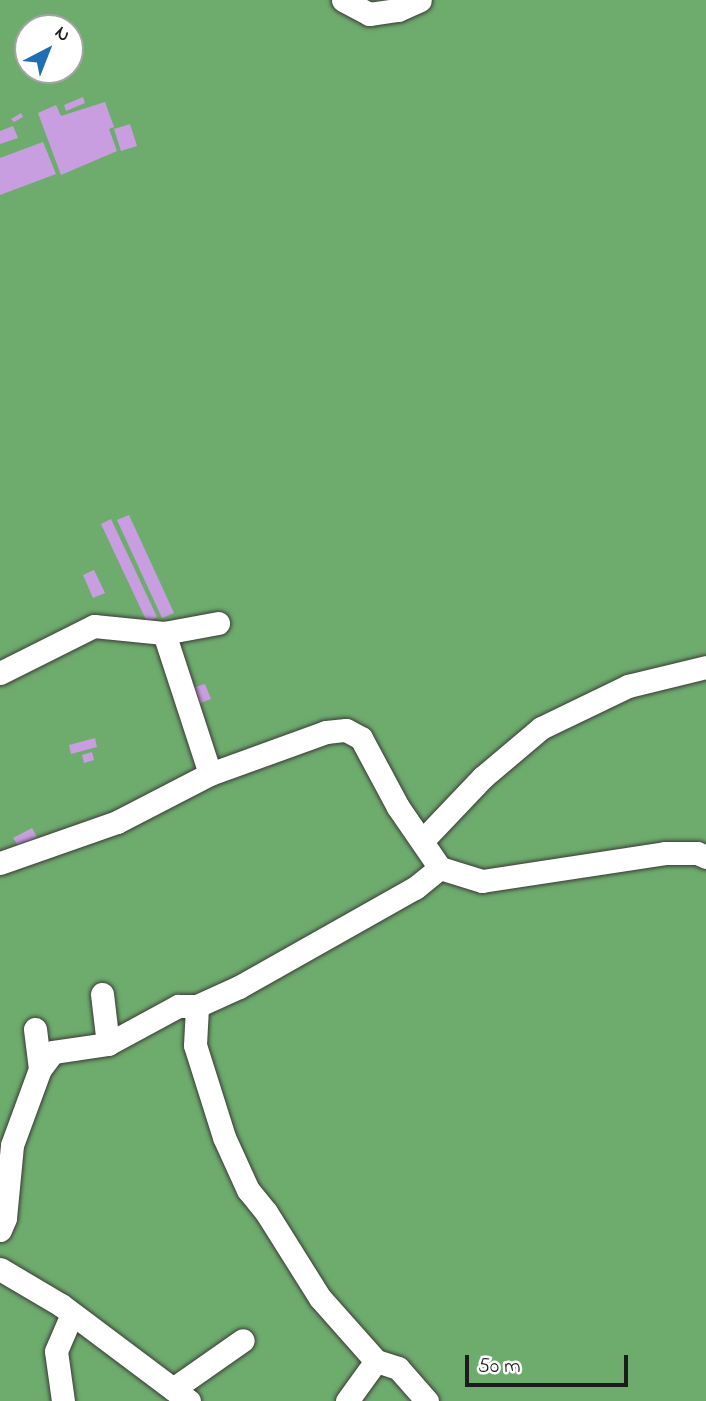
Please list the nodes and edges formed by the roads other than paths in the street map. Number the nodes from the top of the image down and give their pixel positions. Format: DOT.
graph roads {
  1 [pos="344,0"];
  2 [pos="419,0"];
  3 [pos="218,623"];
  4 [pos="164,633"];
  5 [pos="706,667"];
  6 [pos="0,673"];
  7 [pos="210,774"];
  8 [pos="422,841"];
  9 [pos="706,857"];
  10 [pos="0,863"];
  11 [pos="440,868"];
  12 [pos="102,994"];
  13 [pos="197,1006"];
  14 [pos="36,1029"];
  15 [pos="108,1044"];
  16 [pos="40,1069"];
  17 [pos="0,1230"];
  18 [pos="0,1269"];
  19 [pos="72,1314"];
  20 [pos="243,1340"];
  21 [pos="376,1361"];
  22 [pos="181,1395"];
  23 [pos="63,1401"];
  24 [pos="348,1401"];
  25 [pos="427,1401"];
  1 -- 2 [label="street"];
  3 -- 4 [label="street"];
  4 -- 6 [label="street"];
  4 -- 7 [label="street"];
  5 -- 8 [label="street"];
  7 -- 8 [label="street"];
  7 -- 10 [label="street"];
  8 -- 11 [label="street"];
  9 -- 11 [label="street"];
  11 -- 13 [label="street"];
  12 -- 15 [label="street"];
  13 -- 15 [label="street"];
  13 -- 21 [label="street"];
  14 -- 16 [label="street"];
  15 -- 16 [label="street"];
  16 -- 17 [label="street"];
  18 -- 19 [label="street"];
  19 -- 22 [label="street"];
  19 -- 23 [label="street"];
  20 -- 22 [label="street"];
  21 -- 24 [label="street"];
  21 -- 25 [label="street"];
}
